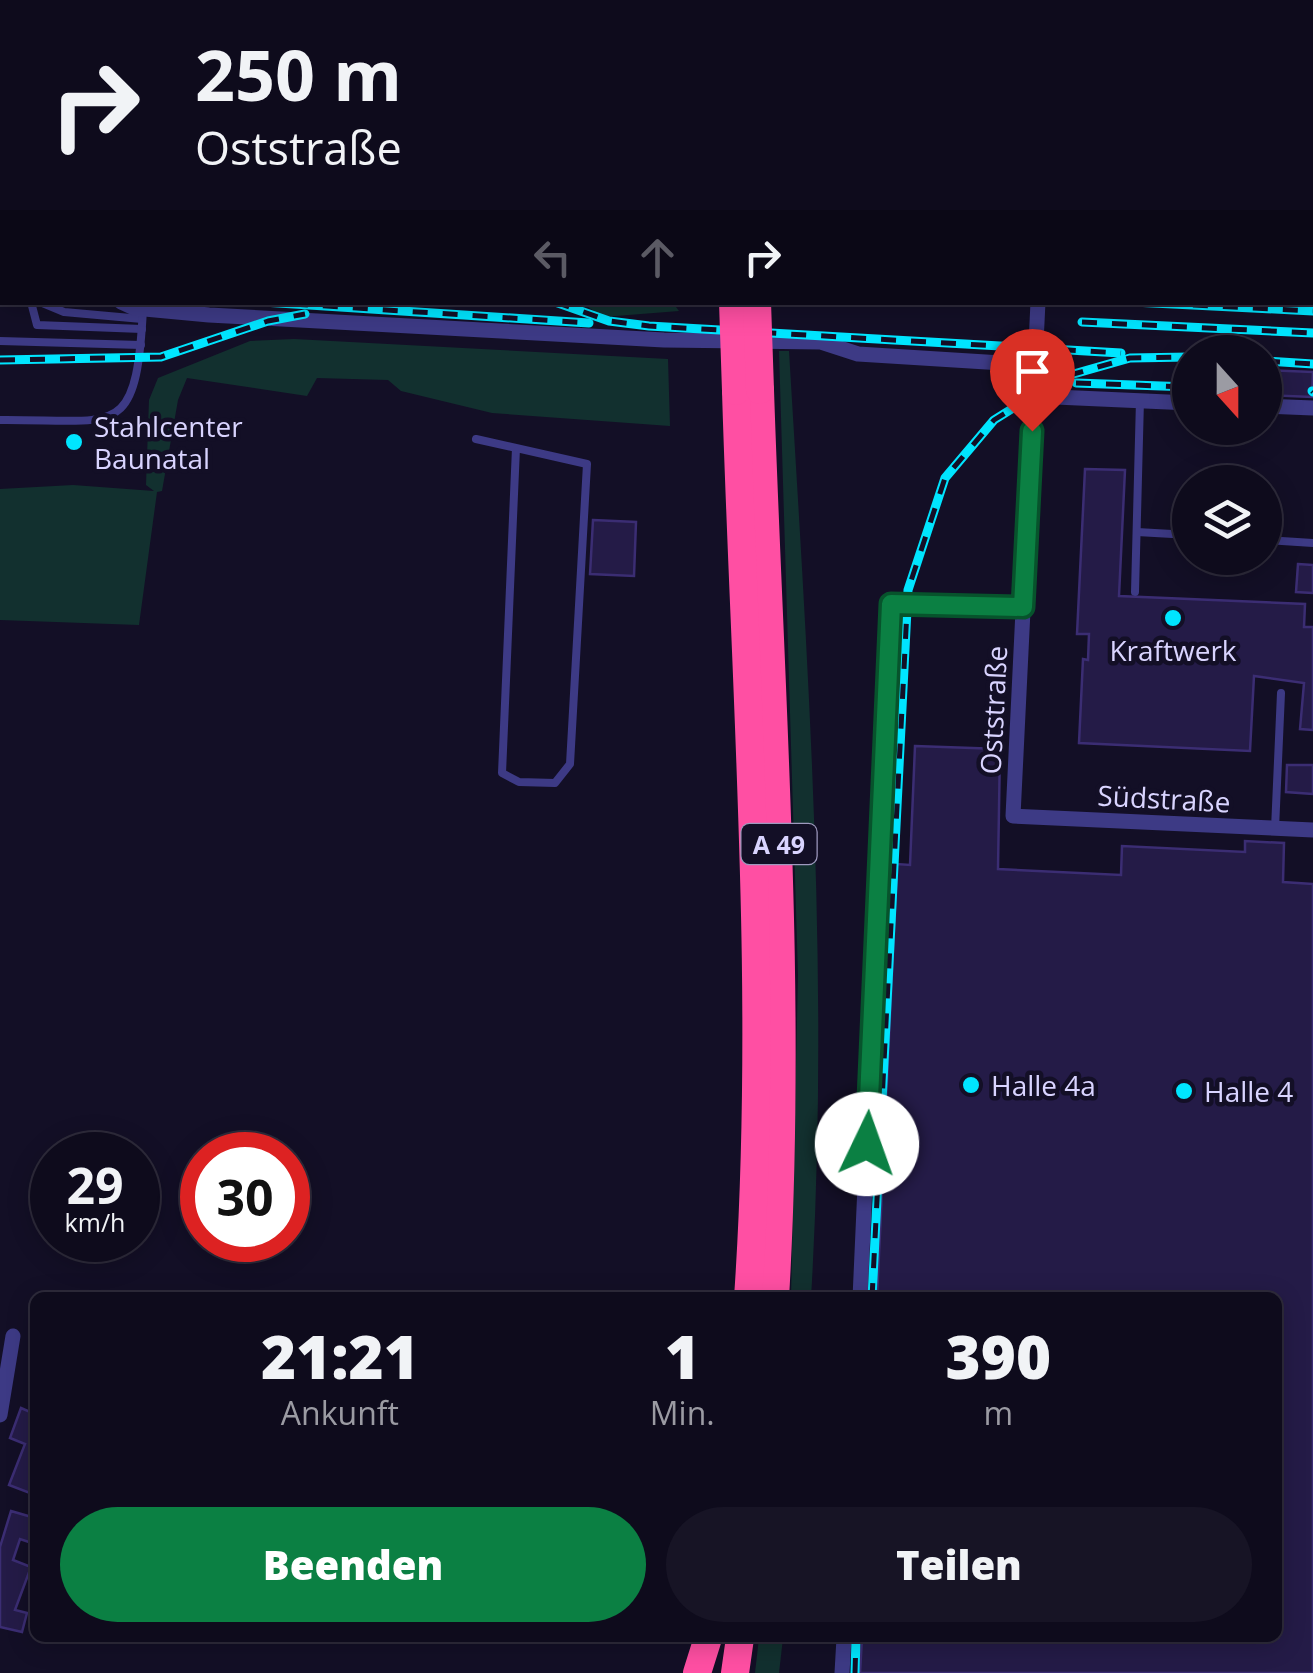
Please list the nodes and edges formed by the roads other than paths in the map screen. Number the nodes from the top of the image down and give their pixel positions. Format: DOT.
graph roads {
  1 [pos="33,305"];
  2 [pos="47,305"];
  3 [pos="126,305"];
  4 [pos="734,305"];
  5 [pos="757,305"];
  6 [pos="1038,305"];
  7 [pos="210,309"];
  8 [pos="142,314"];
  9 [pos="142,329"];
  10 [pos="0,341"];
  11 [pos="141,345"];
  12 [pos="1035,365"];
  13 [pos="748,391"];
  14 [pos="1033,396"];
  15 [pos="1140,400"];
  16 [pos="1172,402"];
  17 [pos="1282,407"];
  18 [pos="1313,408"];
  19 [pos="0,420"];
  20 [pos="476,439"];
  21 [pos="516,448"];
  22 [pos="1137,532"];
  23 [pos="1172,535"];
  24 [pos="1282,541"];
  25 [pos="1313,543"];
  26 [pos="1135,592"];
  27 [pos="1023,607"];
  28 [pos="1281,694"];
  29 [pos="1013,816"];
  30 [pos="1275,828"];
  31 [pos="1313,830"];
  32 [pos="748,1292"];
  33 [pos="774,1292"];
  34 [pos="860,1292"];
  35 [pos="13,1336"];
  36 [pos="0,1415"];
  37 [pos="709,1642"];
  38 [pos="711,1642"];
  39 [pos="742,1642"];
  40 [pos="844,1642"];
  41 [pos="697,1673"];
  42 [pos="710,1673"];
  43 [pos="739,1673"];
  44 [pos="842,1673"];
  1 -- 9 [label="lane"];
  2 -- 8 [label="lane"];
  3 -- 8 [label="street"];
  4 -- 13 [label="highway, A 49, bridge"];
  5 -- 13 [label="highway, A 49, bridge"];
  6 -- 12 [label="street, Oststraße"];
  7 -- 8 [label="street"];
  7 -- 12 [label="street"];
  8 -- 9 [label="lane"];
  9 -- 11 [label="lane"];
  10 -- 11 [label="lane"];
  11 -- 19 [label="lane"];
  12 -- 14 [label="street, Oststraße"];
  13 -- 32 [label="highway, A 49"];
  13 -- 33 [label="highway, A 49"];
  14 -- 15 [label="street"];
  14 -- 27 [label="street, Oststraße"];
  15 -- 16 [label="street"];
  15 -- 22 [label="lane"];
  17 -- 18 [label="street"];
  20 -- 21 [label="lane"];
  21 -- 21 [label="lane"];
  22 -- 23 [label="lane"];
  22 -- 26 [label="lane"];
  24 -- 25 [label="lane"];
  27 -- 29 [label="street, Oststraße"];
  27 -- 34 [label="street, Oststraße"];
  28 -- 30 [label="lane"];
  29 -- 30 [label="street, Südstraße"];
  30 -- 31 [label="street, Südstraße"];
  35 -- 36 [label="street"];
  37 -- 41 [label="highway"];
  38 -- 42 [label="highway"];
  39 -- 43 [label="highway"];
  40 -- 44 [label="street"];
}
